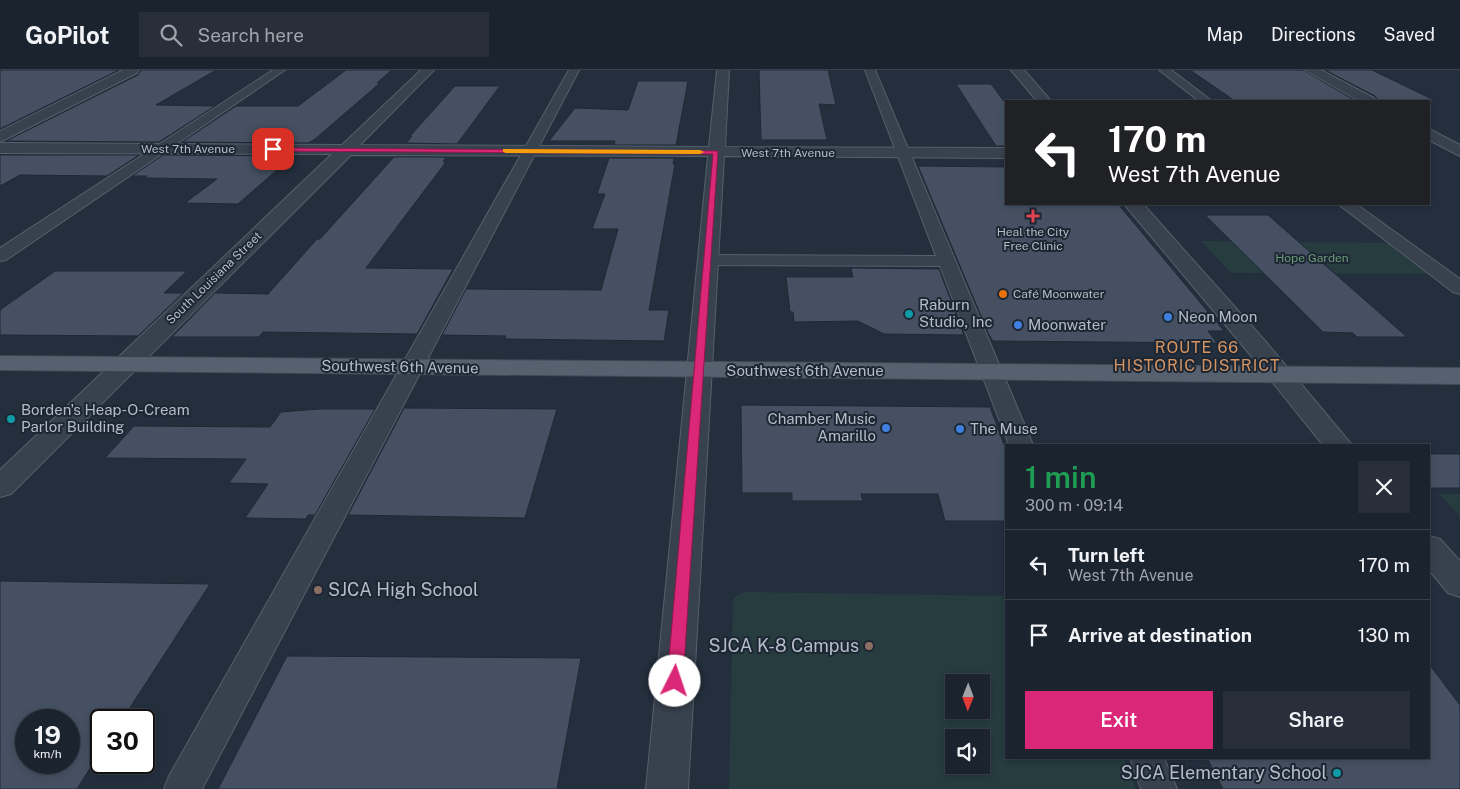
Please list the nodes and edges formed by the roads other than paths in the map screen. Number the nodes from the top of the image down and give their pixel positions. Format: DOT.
graph roads {
  1 [pos="133,70"];
  2 [pos="280,70"];
  3 [pos="428,70"];
  4 [pos="574,70"];
  5 [pos="722,70"];
  6 [pos="870,70"];
  7 [pos="1017,70"];
  8 [pos="1164,70"];
  9 [pos="1311,70"];
  10 [pos="1043,100"];
  11 [pos="1205,100"];
  12 [pos="1367,100"];
  13 [pos="1430,135"];
  14 [pos="0,137"];
  15 [pos="0,148"];
  16 [pos="163,148"];
  17 [pos="347,150"];
  18 [pos="530,151"];
  19 [pos="1460,151"];
  20 [pos="716,152"];
  21 [pos="903,153"];
  22 [pos="1005,153"];
  23 [pos="1436,155"];
  24 [pos="1460,155"];
  25 [pos="1134,205"];
  26 [pos="1347,205"];
  27 [pos="0,256"];
  28 [pos="708,260"];
  29 [pos="946,261"];
  30 [pos="1460,288"];
  31 [pos="0,363"];
  32 [pos="126,364"];
  33 [pos="411,367"];
  34 [pos="700,370"];
  35 [pos="991,372"];
  36 [pos="1279,375"];
  37 [pos="1460,376"];
  38 [pos="1021,444"];
  39 [pos="1337,444"];
  40 [pos="0,487"];
  41 [pos="1430,549"];
  42 [pos="1460,584"];
  43 [pos="1147,759"];
  44 [pos="182,789"];
  45 [pos="667,789"];
  46 [pos="1159,789"];
  1 -- 14 [label="street"];
  2 -- 16 [label="lane"];
  3 -- 17 [label="street, South Louisiana Street"];
  4 -- 18 [label="lane"];
  5 -- 20 [label="street"];
  6 -- 21 [label="lane"];
  7 -- 10 [label="street"];
  8 -- 11 [label="lane"];
  9 -- 12 [label="street"];
  13 -- 19 [label="street"];
  15 -- 16 [label="street, West 7th Avenue"];
  16 -- 17 [label="street, West 7th Avenue"];
  16 -- 27 [label="lane"];
  17 -- 18 [label="street, West 7th Avenue"];
  17 -- 32 [label="street, South Louisiana Street"];
  18 -- 20 [label="street, West 7th Avenue"];
  18 -- 33 [label="lane"];
  20 -- 21 [label="street, West 7th Avenue"];
  20 -- 28 [label="street"];
  21 -- 22 [label="street, West 7th Avenue"];
  21 -- 29 [label="lane"];
  23 -- 24 [label="street"];
  25 -- 36 [label="street"];
  26 -- 30 [label="lane"];
  28 -- 29 [label="lane"];
  28 -- 34 [label="street"];
  29 -- 35 [label="lane"];
  31 -- 32 [label="main road, Southwest 6th Avenue"];
  32 -- 33 [label="main road, Southwest 6th Avenue"];
  32 -- 40 [label="street, South Louisiana Street"];
  33 -- 34 [label="main road, Southwest 6th Avenue"];
  33 -- 44 [label="lane"];
  34 -- 35 [label="main road, Southwest 6th Avenue"];
  34 -- 45 [label="street"];
  35 -- 36 [label="main road, Southwest 6th Avenue"];
  35 -- 38 [label="lane"];
  36 -- 37 [label="main road, Southwest 6th Avenue"];
  36 -- 39 [label="street"];
  41 -- 42 [label="street"];
  43 -- 46 [label="lane"];
}
